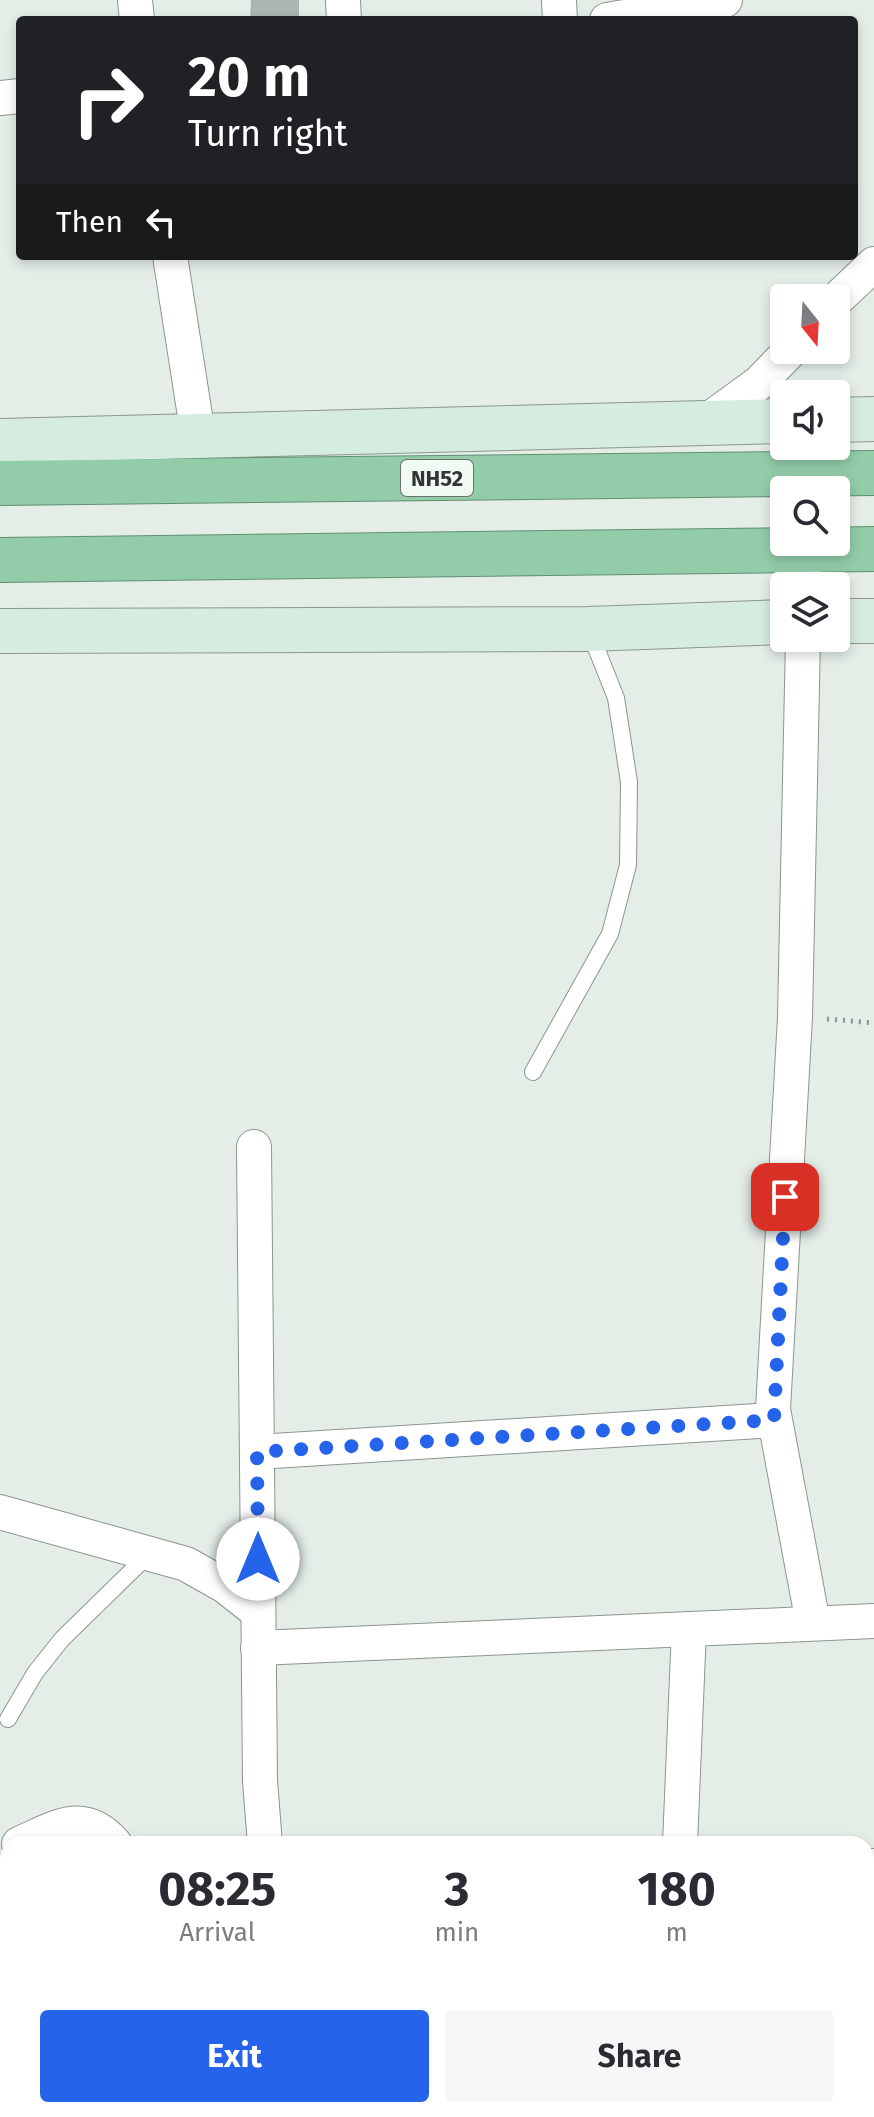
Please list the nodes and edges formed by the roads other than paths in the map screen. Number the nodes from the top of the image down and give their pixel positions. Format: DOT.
graph roads {
  1 [pos="725,0"];
  2 [pos="631,16"];
  3 [pos="171,260"];
  4 [pos="874,264"];
  5 [pos="850,287"];
  6 [pos="777,364"];
  7 [pos="874,419"];
  8 [pos="850,420"];
  9 [pos="770,421"];
  10 [pos="704,423"];
  11 [pos="198,435"];
  12 [pos="0,441"];
  13 [pos="874,473"];
  14 [pos="0,483"];
  15 [pos="874,549"];
  16 [pos="0,560"];
  17 [pos="803,568"];
  18 [pos="850,621"];
  19 [pos="874,621"];
  20 [pos="770,622"];
  21 [pos="588,629"];
  22 [pos="0,631"];
  23 [pos="803,652"];
  24 [pos="533,1072"];
  25 [pos="254,1147"];
  26 [pos="774,1420"];
  27 [pos="257,1452"];
  28 [pos="0,1512"];
  29 [pos="150,1554"];
  30 [pos="258,1612"];
  31 [pos="874,1621"];
  32 [pos="813,1623"];
  33 [pos="689,1629"];
  34 [pos="258,1648"];
  35 [pos="8,1719"];
  36 [pos="37,1836"];
  37 [pos="108,1836"];
  38 [pos="264,1836"];
  39 [pos="680,1836"];
  1 -- 2 [label="street"];
  3 -- 11 [label="street"];
  4 -- 5 [label="street"];
  6 -- 10 [label="street"];
  7 -- 8 [label="main road"];
  9 -- 10 [label="main road"];
  10 -- 11 [label="main road"];
  11 -- 12 [label="main road"];
  13 -- 14 [label="highway, NH52"];
  15 -- 17 [label="highway"];
  16 -- 17 [label="highway"];
  18 -- 19 [label="main road"];
  20 -- 21 [label="main road"];
  21 -- 22 [label="main road"];
  21 -- 24 [label="lane"];
  23 -- 26 [label="street"];
  25 -- 27 [label="street"];
  26 -- 27 [label="street"];
  26 -- 32 [label="street"];
  27 -- 30 [label="street"];
  28 -- 29 [label="street"];
  29 -- 30 [label="street"];
  29 -- 35 [label="lane"];
  30 -- 34 [label="street"];
  31 -- 32 [label="street"];
  32 -- 33 [label="street"];
  33 -- 34 [label="street"];
  33 -- 39 [label="street"];
  34 -- 38 [label="street"];
  36 -- 37 [label="street"];
}
